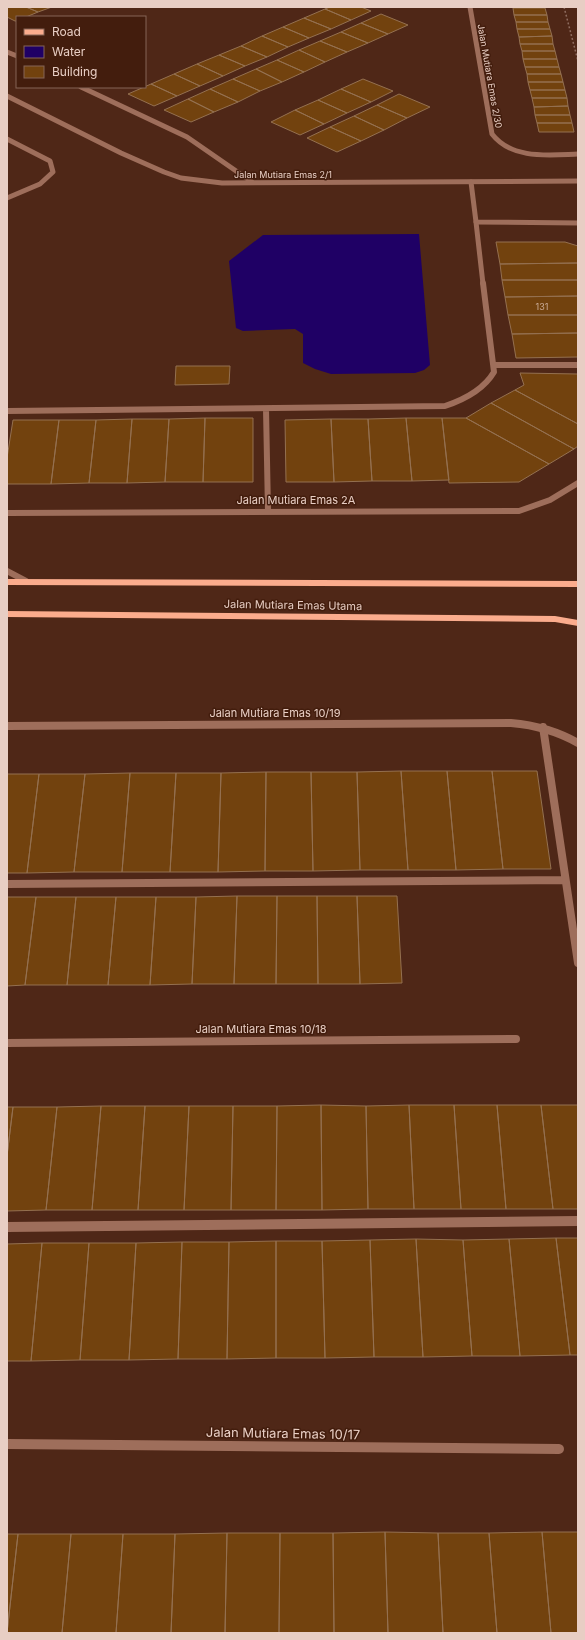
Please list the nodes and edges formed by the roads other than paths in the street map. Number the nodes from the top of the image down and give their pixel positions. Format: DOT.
graph roads {
  1 [pos="470,7"];
  2 [pos="83,88"];
  3 [pos="7,96"];
  4 [pos="7,139"];
  5 [pos="578,154"];
  6 [pos="578,181"];
  7 [pos="252,182"];
  8 [pos="471,182"];
  9 [pos="7,198"];
  10 [pos="476,222"];
  11 [pos="578,223"];
  12 [pos="578,364"];
  13 [pos="494,365"];
  14 [pos="266,409"];
  15 [pos="7,411"];
  16 [pos="578,483"];
  17 [pos="268,511"];
  18 [pos="7,513"];
  19 [pos="7,571"];
  20 [pos="7,582"];
  21 [pos="26,582"];
  22 [pos="578,584"];
  23 [pos="7,614"];
  24 [pos="578,622"];
  25 [pos="7,726"];
  26 [pos="543,728"];
  27 [pos="578,743"];
  28 [pos="565,880"];
  29 [pos="7,884"];
  30 [pos="578,963"];
  31 [pos="516,1039"];
  32 [pos="7,1043"];
  33 [pos="578,1221"];
  34 [pos="7,1227"];
  35 [pos="7,1444"];
  36 [pos="559,1449"];
  1 -- 5 [label="street, Jalan Mutiara Emas 2/30"];
  2 -- 7 [label="street"];
  3 -- 7 [label="street, Jalan Mutiara Emas 2/1"];
  4 -- 9 [label="street"];
  6 -- 8 [label="street, Jalan Mutiara Emas 2/1"];
  7 -- 8 [label="street, Jalan Mutiara Emas 2/1"];
  8 -- 10 [label="street"];
  10 -- 11 [label="street"];
  10 -- 13 [label="street"];
  12 -- 13 [label="street"];
  13 -- 14 [label="street"];
  14 -- 15 [label="street"];
  14 -- 17 [label="street"];
  16 -- 17 [label="street, Jalan Mutiara Emas 2A"];
  17 -- 18 [label="street, Jalan Mutiara Emas 2A"];
  19 -- 21 [label="street"];
  20 -- 21 [label="main road, Jalan Mutiara Emas Utama"];
  21 -- 22 [label="main road, Jalan Mutiara Emas Utama"];
  23 -- 24 [label="main road, Jalan Mutiara Emas Utama"];
  25 -- 26 [label="street, Jalan Mutiara Emas 10/19"];
  26 -- 27 [label="street, Jalan Mutiara Emas 10/19"];
  26 -- 28 [label="street"];
  28 -- 29 [label="street"];
  28 -- 30 [label="street"];
  31 -- 32 [label="street, Jalan Mutiara Emas 10/18"];
  33 -- 34 [label="street"];
  35 -- 36 [label="street, Jalan Mutiara Emas 10/17"];
}
